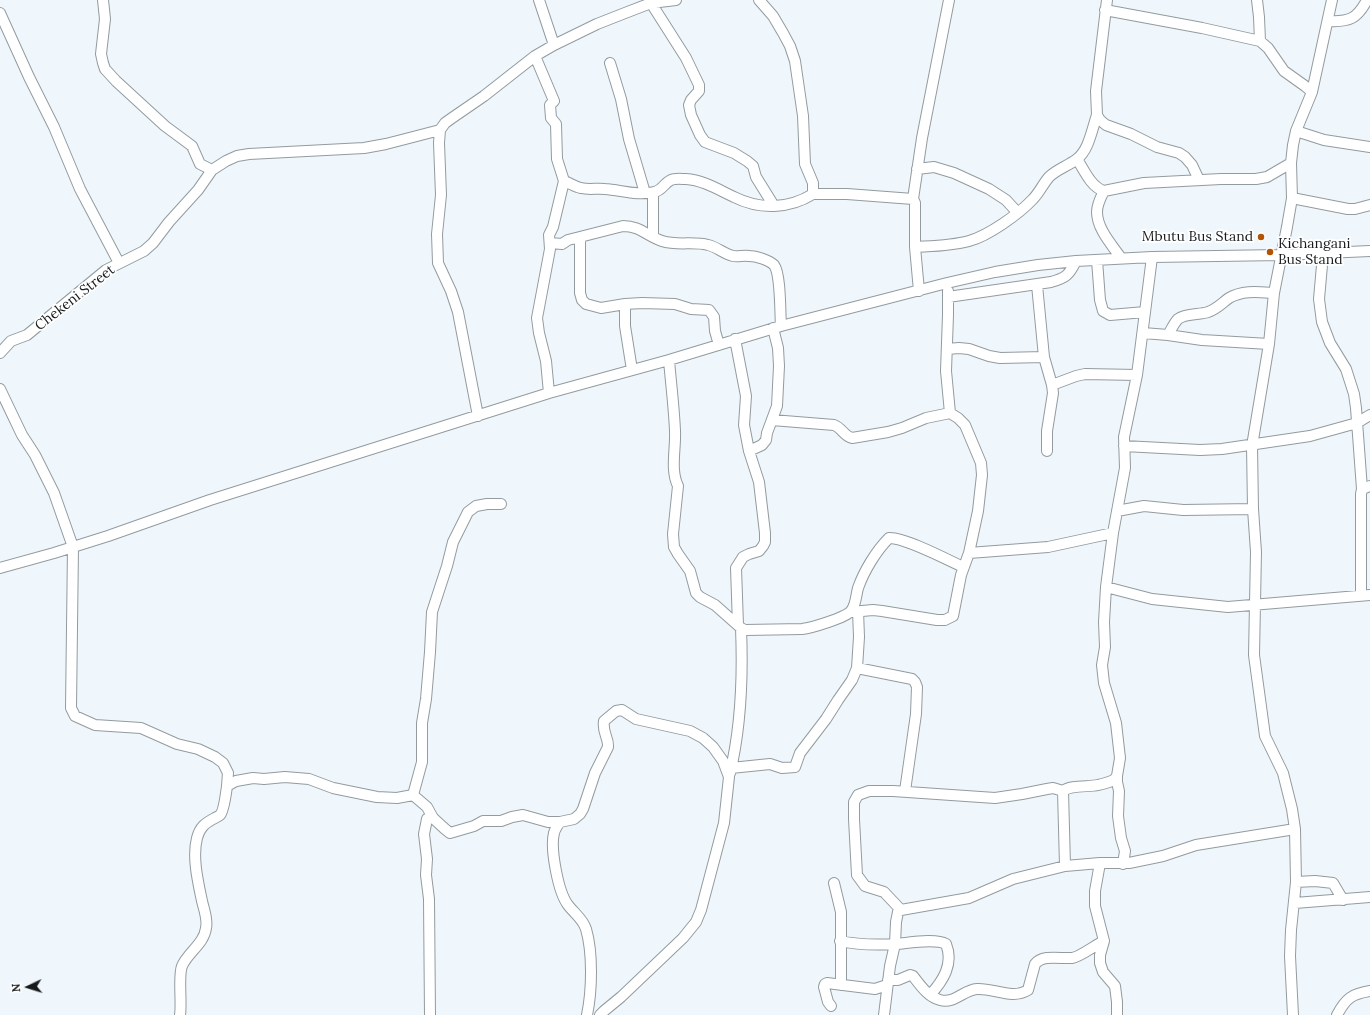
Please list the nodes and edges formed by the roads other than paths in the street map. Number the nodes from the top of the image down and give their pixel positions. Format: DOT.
graph roads {
  1 [pos="103,0"];
  2 [pos="539,0"];
  3 [pos="676,0"];
  4 [pos="759,0"];
  5 [pos="949,0"];
  6 [pos="1257,0"];
  7 [pos="1332,0"];
  8 [pos="1367,0"];
  9 [pos="651,4"];
  10 [pos="1106,5"];
  11 [pos="0,13"];
  12 [pos="1329,21"];
  13 [pos="1260,41"];
  14 [pos="554,45"];
  15 [pos="535,56"];
  16 [pos="610,63"];
  17 [pos="1312,92"];
  18 [pos="1097,115"];
  19 [pos="440,130"];
  20 [pos="1296,131"];
  21 [pos="1370,147"];
  22 [pos="1077,159"];
  23 [pos="1291,163"];
  24 [pos="917,169"];
  25 [pos="212,170"];
  26 [pos="564,180"];
  27 [pos="1199,180"];
  28 [pos="1104,191"];
  29 [pos="649,193"];
  30 [pos="813,194"];
  31 [pos="1292,198"];
  32 [pos="913,199"];
  33 [pos="1370,205"];
  34 [pos="774,206"];
  35 [pos="1017,212"];
  36 [pos="580,237"];
  37 [pos="653,237"];
  38 [pos="550,243"];
  39 [pos="915,247"];
  40 [pos="1370,251"];
  41 [pos="1323,254"];
  42 [pos="1281,256"];
  43 [pos="1152,257"];
  44 [pos="1122,258"];
  45 [pos="1098,260"];
  46 [pos="1076,261"];
  47 [pos="119,264"];
  48 [pos="947,283"];
  49 [pos="1037,285"];
  50 [pos="918,290"];
  51 [pos="1274,293"];
  52 [pos="948,297"];
  53 [pos="625,304"];
  54 [pos="1145,312"];
  55 [pos="777,327"];
  56 [pos="1143,333"];
  57 [pos="1168,335"];
  58 [pos="735,339"];
  59 [pos="1269,344"];
  60 [pos="719,345"];
  61 [pos="947,349"];
  62 [pos="0,353"];
  63 [pos="1044,357"];
  64 [pos="669,360"];
  65 [pos="632,370"];
  66 [pos="1137,375"];
  67 [pos="1052,385"];
  68 [pos="0,389"];
  69 [pos="549,393"];
  70 [pos="950,413"];
  71 [pos="1370,415"];
  72 [pos="478,416"];
  73 [pos="772,420"];
  74 [pos="1357,423"];
  75 [pos="1124,446"];
  76 [pos="1252,446"];
  77 [pos="749,451"];
  78 [pos="1047,451"];
  79 [pos="1366,488"];
  80 [pos="501,504"];
  81 [pos="1253,509"];
  82 [pos="1118,511"];
  83 [pos="1114,533"];
  84 [pos="73,548"];
  85 [pos="969,553"];
  86 [pos="1366,553"];
  87 [pos="963,567"];
  88 [pos="0,568"];
  89 [pos="1106,587"];
  90 [pos="1366,595"];
  91 [pos="1254,605"];
  92 [pos="854,612"];
  93 [pos="739,627"];
  94 [pos="857,668"];
  95 [pos="730,773"];
  96 [pos="1117,776"];
  97 [pos="227,786"];
  98 [pos="905,791"];
  99 [pos="1063,791"];
  100 [pos="413,795"];
  101 [pos="434,818"];
  102 [pos="560,822"];
  103 [pos="1295,829"];
  104 [pos="1100,862"];
  105 [pos="1123,864"];
  106 [pos="1065,866"];
  107 [pos="1296,882"];
  108 [pos="834,883"];
  109 [pos="1370,897"];
  110 [pos="1343,900"];
  111 [pos="1295,903"];
  112 [pos="901,910"];
  113 [pos="840,941"];
  114 [pos="1104,941"];
  115 [pos="895,944"];
  116 [pos="888,983"];
  117 [pos="841,985"];
  118 [pos="1370,991"];
  119 [pos="930,995"];
  120 [pos="831,1006"];
  121 [pos="180,1015"];
  122 [pos="430,1015"];
  123 [pos="587,1015"];
  124 [pos="600,1015"];
  125 [pos="884,1015"];
  126 [pos="1117,1015"];
  127 [pos="1293,1015"];
  128 [pos="1337,1015"];
  1 -- 25 [label="street"];
  2 -- 14 [label="street"];
  3 -- 9 [label="street"];
  4 -- 30 [label="street"];
  5 -- 24 [label="street"];
  6 -- 13 [label="street"];
  7 -- 12 [label="street"];
  8 -- 12 [label="street"];
  9 -- 14 [label="street"];
  9 -- 34 [label="street"];
  10 -- 13 [label="street"];
  10 -- 18 [label="street"];
  11 -- 47 [label="street"];
  12 -- 17 [label="street"];
  13 -- 17 [label="street"];
  14 -- 15 [label="street"];
  15 -- 19 [label="street"];
  15 -- 26 [label="street"];
  16 -- 29 [label="street"];
  17 -- 20 [label="street"];
  18 -- 22 [label="street"];
  18 -- 27 [label="street"];
  19 -- 25 [label="street"];
  19 -- 72 [label="street"];
  20 -- 21 [label="street"];
  20 -- 23 [label="street"];
  22 -- 28 [label="street"];
  22 -- 35 [label="street"];
  23 -- 27 [label="street"];
  23 -- 31 [label="street"];
  24 -- 32 [label="street"];
  24 -- 35 [label="street"];
  25 -- 47 [label="street, Chekeni Street"];
  26 -- 29 [label="street"];
  26 -- 38 [label="street"];
  27 -- 28 [label="street"];
  28 -- 44 [label="street"];
  29 -- 34 [label="street"];
  29 -- 37 [label="street"];
  30 -- 32 [label="street"];
  30 -- 34 [label="street"];
  31 -- 33 [label="street"];
  31 -- 42 [label="street"];
  32 -- 39 [label="street"];
  35 -- 39 [label="street"];
  36 -- 37 [label="street"];
  36 -- 38 [label="street"];
  36 -- 53 [label="street"];
  37 -- 55 [label="street"];
  38 -- 69 [label="street"];
  39 -- 50 [label="street"];
  40 -- 41 [label="street"];
  41 -- 42 [label="street"];
  41 -- 74 [label="street"];
  42 -- 43 [label="street"];
  42 -- 51 [label="street"];
  43 -- 44 [label="street"];
  43 -- 54 [label="street"];
  44 -- 45 [label="street"];
  45 -- 46 [label="street"];
  45 -- 54 [label="street"];
  46 -- 48 [label="street"];
  46 -- 49 [label="street"];
  47 -- 62 [label="street, Chekeni Street"];
  48 -- 50 [label="street"];
  48 -- 52 [label="street"];
  49 -- 52 [label="street"];
  49 -- 63 [label="street"];
  50 -- 55 [label="street"];
  51 -- 57 [label="street"];
  51 -- 59 [label="street"];
  52 -- 61 [label="street"];
  53 -- 60 [label="street"];
  53 -- 65 [label="street"];
  54 -- 56 [label="street"];
  55 -- 58 [label="street"];
  55 -- 73 [label="street"];
  56 -- 57 [label="street"];
  56 -- 66 [label="street"];
  57 -- 59 [label="street"];
  58 -- 60 [label="street"];
  58 -- 77 [label="street"];
  59 -- 76 [label="street"];
  60 -- 64 [label="street"];
  61 -- 63 [label="street"];
  61 -- 70 [label="street"];
  63 -- 67 [label="street"];
  64 -- 65 [label="street"];
  64 -- 93 [label="street"];
  65 -- 69 [label="street"];
  66 -- 67 [label="street"];
  66 -- 75 [label="street"];
  67 -- 78 [label="street"];
  68 -- 84 [label="street"];
  69 -- 72 [label="street"];
  70 -- 73 [label="street"];
  70 -- 85 [label="street"];
  71 -- 74 [label="street"];
  72 -- 84 [label="street"];
  73 -- 77 [label="street"];
  74 -- 76 [label="street"];
  74 -- 79 [label="street"];
  75 -- 76 [label="street"];
  75 -- 82 [label="street"];
  76 -- 81 [label="street"];
  77 -- 93 [label="street"];
  79 -- 86 [label="street"];
  80 -- 100 [label="street"];
  81 -- 82 [label="street"];
  81 -- 91 [label="street"];
  82 -- 83 [label="street"];
  83 -- 85 [label="street"];
  83 -- 89 [label="street"];
  84 -- 88 [label="street"];
  84 -- 97 [label="street"];
  85 -- 87 [label="street"];
  86 -- 90 [label="street"];
  87 -- 92 [label="street"];
  87 -- 92 [label="street"];
  89 -- 91 [label="street"];
  89 -- 96 [label="street"];
  90 -- 91 [label="street"];
  91 -- 103 [label="street"];
  92 -- 93 [label="street"];
  92 -- 94 [label="street"];
  93 -- 95 [label="street"];
  94 -- 95 [label="street"];
  94 -- 98 [label="street"];
  95 -- 102 [label="street"];
  95 -- 124 [label="street"];
  96 -- 99 [label="street"];
  96 -- 105 [label="street"];
  97 -- 100 [label="street"];
  97 -- 121 [label="street"];
  98 -- 99 [label="street"];
  98 -- 112 [label="street"];
  99 -- 106 [label="street"];
  100 -- 101 [label="street"];
  101 -- 102 [label="street"];
  101 -- 122 [label="street"];
  102 -- 123 [label="street"];
  103 -- 105 [label="street"];
  103 -- 107 [label="street"];
  104 -- 105 [label="street"];
  104 -- 106 [label="street"];
  104 -- 114 [label="street"];
  106 -- 112 [label="street"];
  107 -- 110 [label="street"];
  107 -- 111 [label="street"];
  108 -- 113 [label="street"];
  109 -- 110 [label="street"];
  110 -- 111 [label="street"];
  111 -- 127 [label="street"];
  112 -- 115 [label="street"];
  113 -- 115 [label="street"];
  113 -- 117 [label="street"];
  114 -- 119 [label="street"];
  114 -- 126 [label="street"];
  115 -- 116 [label="street"];
  115 -- 119 [label="street"];
  116 -- 117 [label="street"];
  116 -- 119 [label="street"];
  116 -- 125 [label="street"];
  117 -- 120 [label="street"];
  118 -- 128 [label="street"];
}
